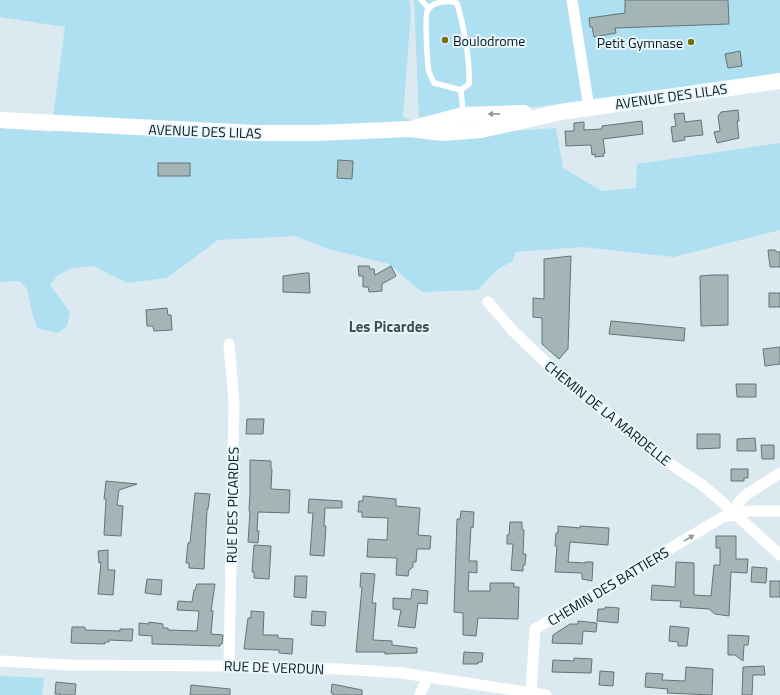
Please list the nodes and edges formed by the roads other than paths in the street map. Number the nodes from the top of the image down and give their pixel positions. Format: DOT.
graph roads {
  1 [pos="421,0"];
  2 [pos="572,0"];
  3 [pos="429,9"];
  4 [pos="780,81"];
  5 [pos="461,90"];
  6 [pos="589,108"];
  7 [pos="561,112"];
  8 [pos="469,115"];
  9 [pos="0,120"];
  10 [pos="410,129"];
  11 [pos="472,131"];
  12 [pos="488,302"];
  13 [pos="229,344"];
  14 [pos="780,473"];
  15 [pos="780,511"];
  16 [pos="737,515"];
  17 [pos="780,554"];
  18 [pos="0,661"];
  19 [pos="229,666"];
  20 [pos="427,677"];
  21 [pos="531,692"];
  22 [pos="420,695"];
  23 [pos="546,695"];
  1 -- 3 [label="lane"];
  2 -- 6 [label="street"];
  3 -- 5 [label="lane"];
  3 -- 5 [label="lane"];
  4 -- 6 [label="street, AVENUE DES LILAS"];
  5 -- 8 [label="lane"];
  6 -- 7 [label="street, AVENUE DES LILAS"];
  7 -- 8 [label="street, AVENUE DES LILAS, one-way"];
  7 -- 11 [label="street, AVENUE DES LILAS"];
  8 -- 10 [label="street, AVENUE DES LILAS"];
  8 -- 11 [label="street"];
  9 -- 10 [label="street, AVENUE DES LILAS"];
  10 -- 11 [label="street, AVENUE DES LILAS"];
  12 -- 16 [label="street, CHEMIN DE LA MARDELLE"];
  13 -- 19 [label="street, RUE DES PICARDES"];
  14 -- 16 [label="street"];
  15 -- 16 [label="street, CHEMIN DES BATTIERS"];
  16 -- 17 [label="street, CHEMIN DE LA MARDELLE"];
  21 -- 16 [label="street, CHEMIN DES BATTIERS, one-way"];
  18 -- 19 [label="street, RUE DE VERDUN"];
  19 -- 20 [label="street, RUE DE VERDUN"];
  20 -- 21 [label="street, RUE DE VERDUN"];
  20 -- 22 [label="street"];
  21 -- 23 [label="street, RUE DE VERDUN"];
}
